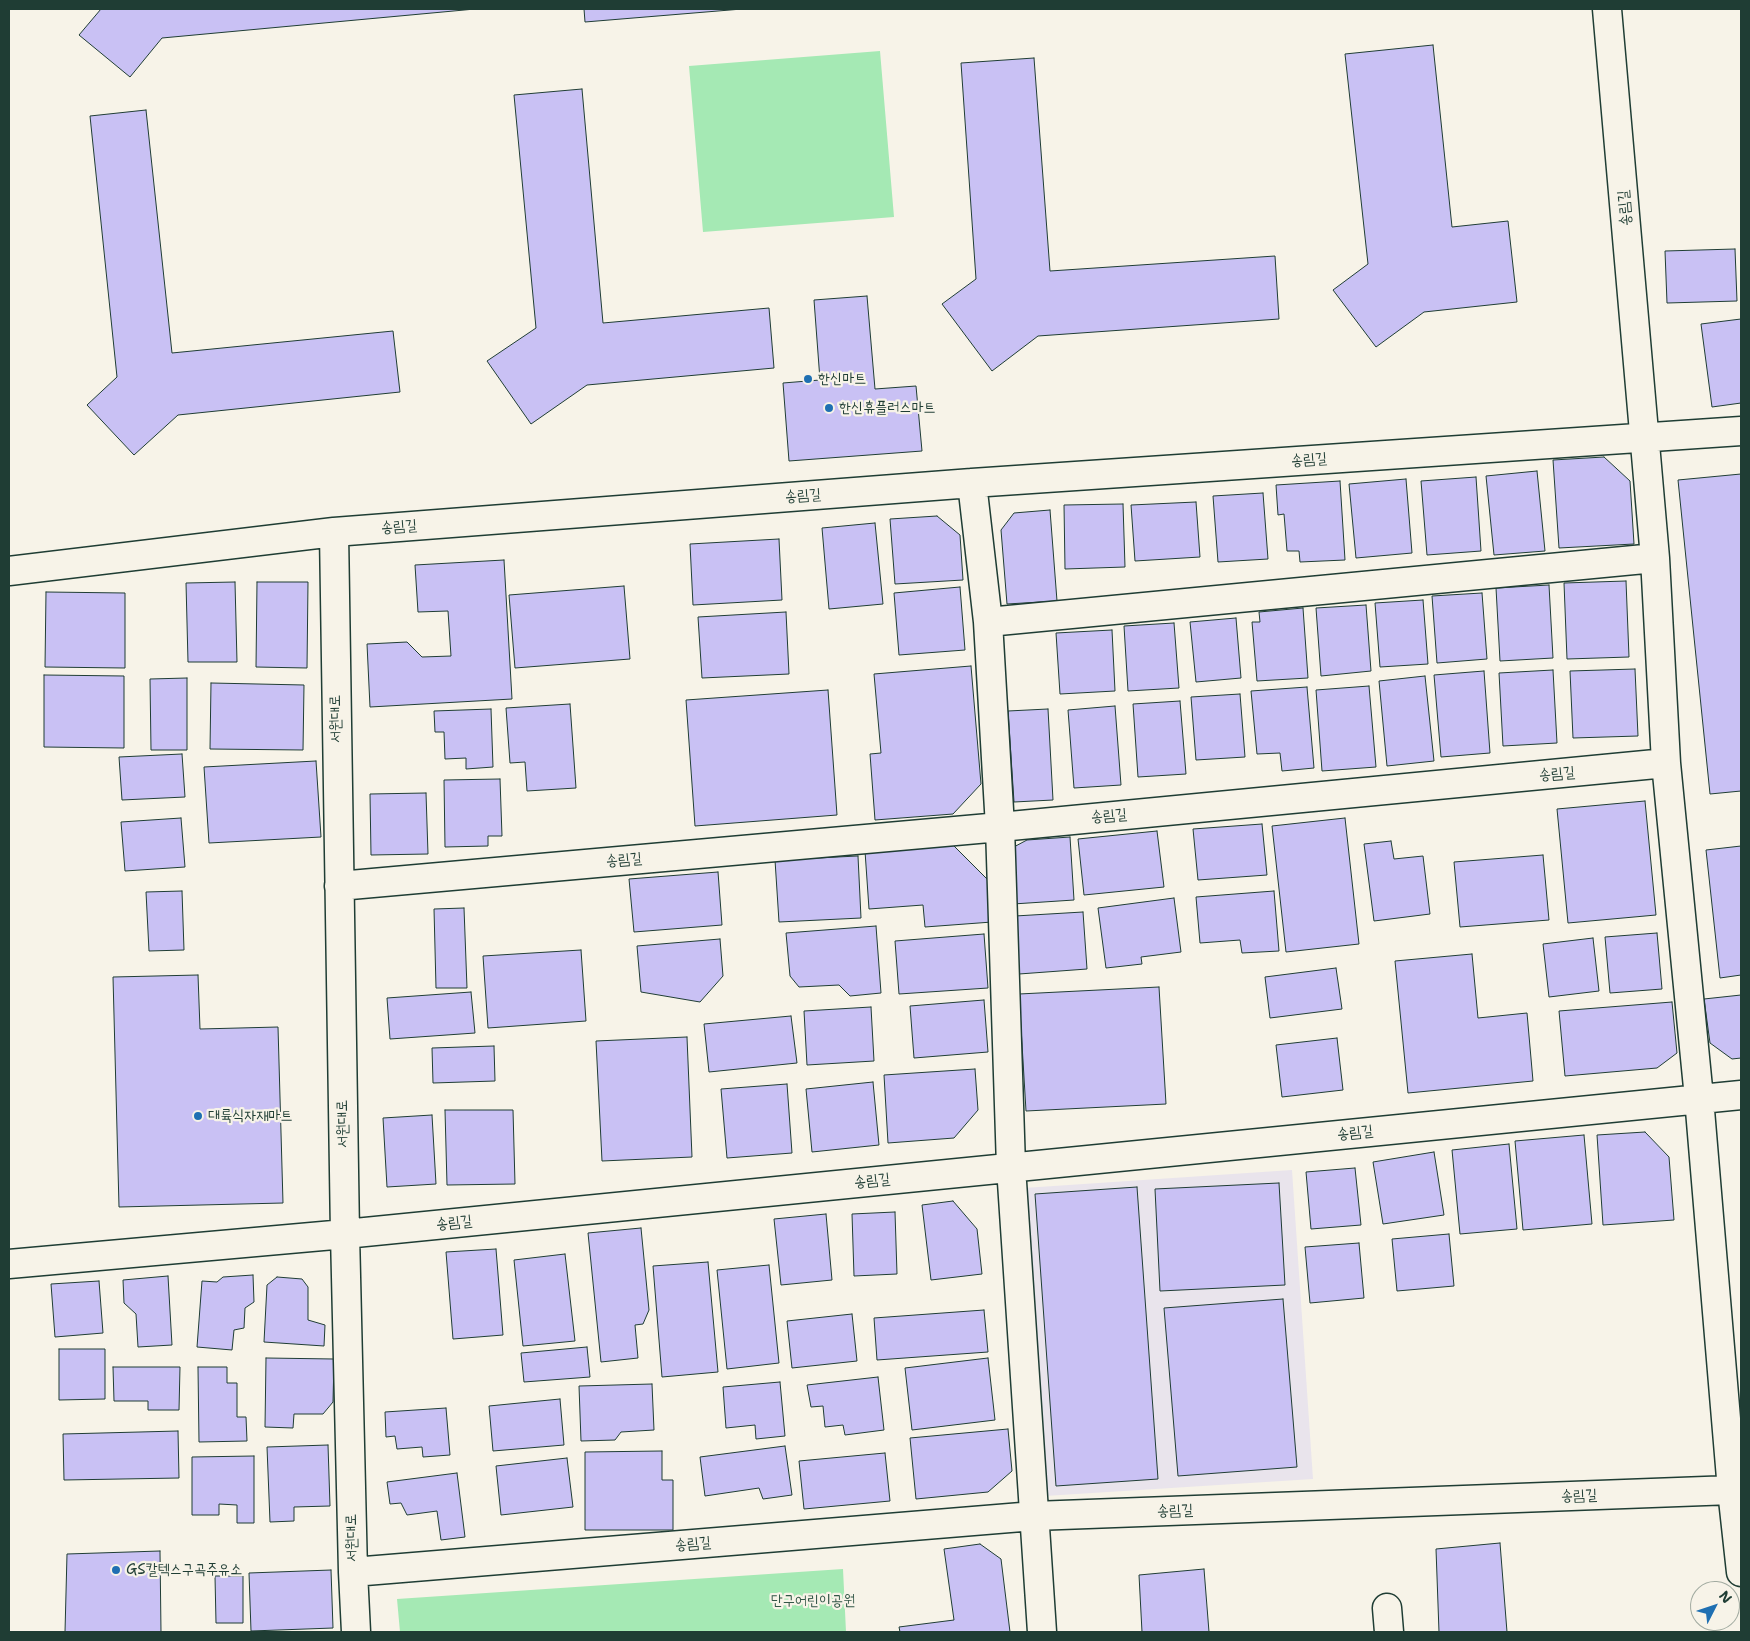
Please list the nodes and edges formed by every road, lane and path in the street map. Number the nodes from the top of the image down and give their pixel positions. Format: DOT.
graph roads {
  1 [pos="1607,9"];
  2 [pos="1741,431"];
  3 [pos="1645,436"];
  4 [pos="972,483"];
  5 [pos="334,532"];
  6 [pos="1655,558"];
  7 [pos="9,571"];
  8 [pos="988,622"];
  9 [pos="1666,763"];
  10 [pos="1000,827"];
  11 [pos="339,886"];
  12 [pos="1741,1095"];
  13 [pos="1699,1098"];
  14 [pos="1011,1167"];
  15 [pos="345,1234"];
  16 [pos="9,1264"];
  17 [pos="1732,1490"];
  18 [pos="1034,1516"];
  19 [pos="352,1572"];
  20 [pos="1741,1572"];
  21 [pos="356,1632"];
  22 [pos="1042,1632"];
  1 -- 3 [label="street, 송림길"];
  2 -- 3 [label="street, 송림길"];
  3 -- 4 [label="street, 송림길"];
  3 -- 6 [label="street, 송림길"];
  4 -- 5 [label="street, 송림길"];
  4 -- 8 [label="street"];
  5 -- 7 [label="street"];
  5 -- 11 [label="street, 서원대로"];
  6 -- 8 [label="street"];
  6 -- 9 [label="street, 송림길"];
  8 -- 10 [label="street"];
  9 -- 10 [label="street, 송림길"];
  9 -- 13 [label="street, 송림길"];
  10 -- 11 [label="street, 송림길"];
  10 -- 14 [label="street"];
  11 -- 15 [label="street, 서원대로"];
  12 -- 13 [label="street"];
  13 -- 14 [label="street, 송림길"];
  13 -- 17 [label="street, 송림길"];
  14 -- 15 [label="street, 송림길"];
  14 -- 18 [label="street"];
  15 -- 16 [label="street"];
  15 -- 19 [label="street, 서원대로"];
  17 -- 18 [label="street, 송림길"];
  17 -- 20 [label="street"];
  18 -- 19 [label="street, 송림길"];
  18 -- 22 [label="street"];
  19 -- 21 [label="street, 서원대로"];
}
